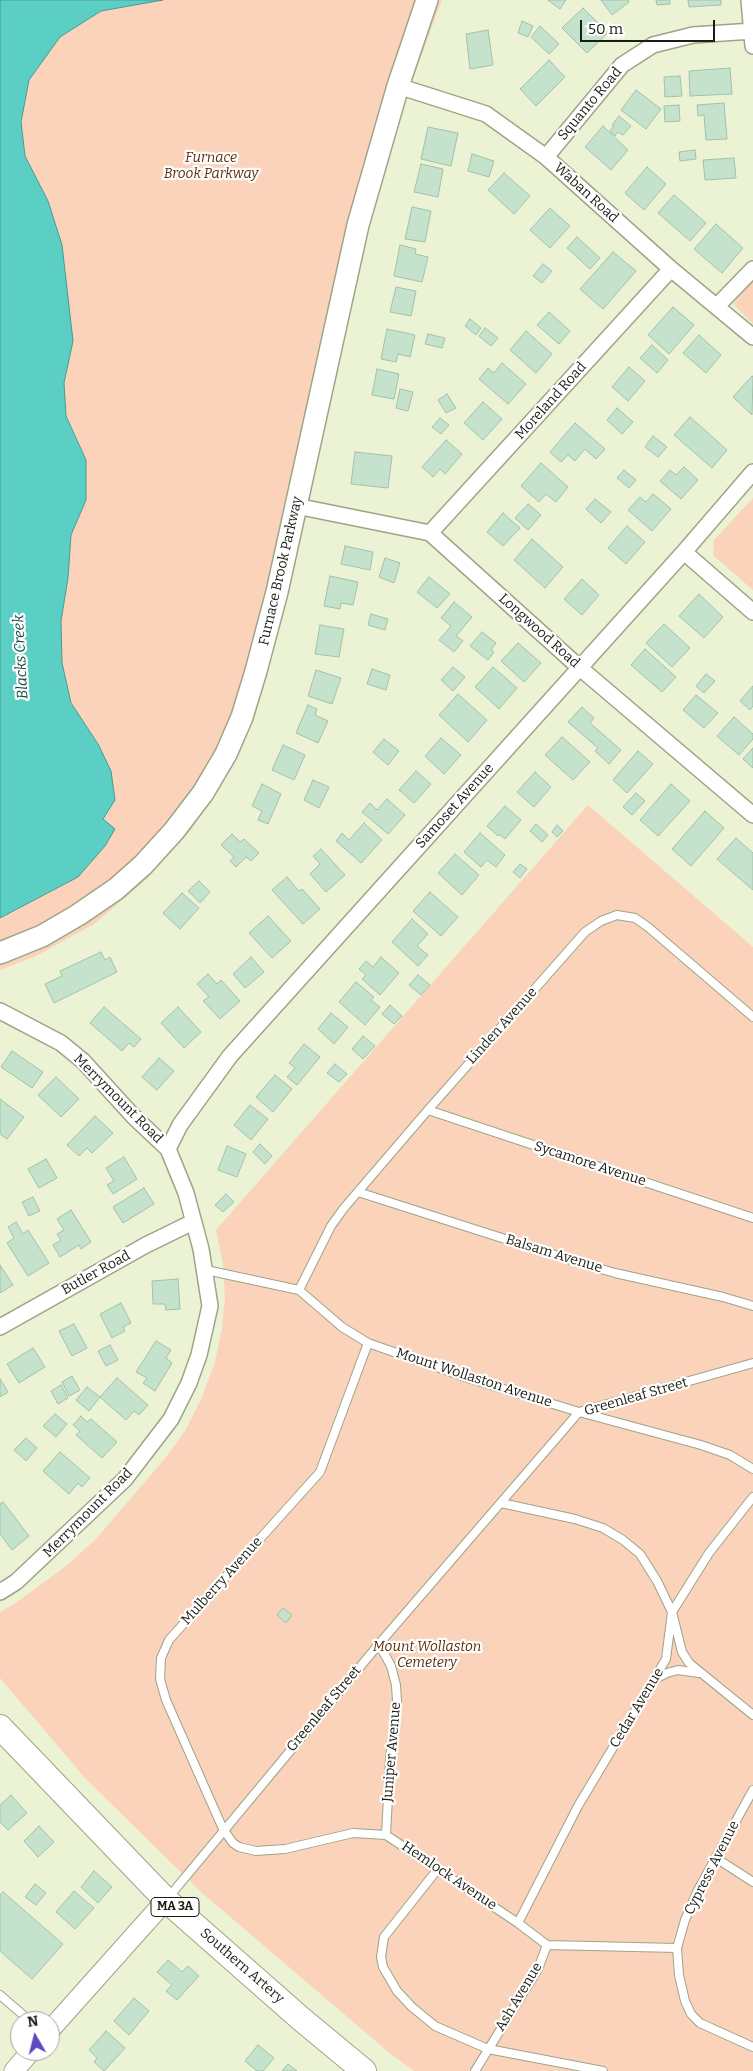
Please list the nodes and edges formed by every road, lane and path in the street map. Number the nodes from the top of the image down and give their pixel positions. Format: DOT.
graph roads {
  1 [pos="427,0"];
  2 [pos="750,0"];
  3 [pos="752,31"];
  4 [pos="753,46"];
  5 [pos="398,86"];
  6 [pos="546,157"];
  7 [pos="671,269"];
  8 [pos="753,269"];
  9 [pos="717,306"];
  10 [pos="753,337"];
  11 [pos="753,472"];
  12 [pos="296,506"];
  13 [pos="430,533"];
  14 [pos="684,552"];
  15 [pos="753,612"];
  16 [pos="580,668"];
  17 [pos="753,815"];
  18 [pos="0,954"];
  19 [pos="2,1016"];
  20 [pos="753,1017"];
  21 [pos="428,1110"];
  22 [pos="168,1149"];
  23 [pos="358,1192"];
  24 [pos="753,1218"];
  25 [pos="193,1222"];
  26 [pos="206,1270"];
  27 [pos="299,1290"];
  28 [pos="753,1306"];
  29 [pos="0,1327"];
  30 [pos="368,1343"];
  31 [pos="753,1363"];
  32 [pos="579,1412"];
  33 [pos="753,1469"];
  34 [pos="753,1497"];
  35 [pos="501,1503"];
  36 [pos="0,1592"];
  37 [pos="672,1612"];
  38 [pos="379,1644"];
  39 [pos="702,1674"];
  40 [pos="654,1680"];
  41 [pos="753,1715"];
  42 [pos="0,1727"];
  43 [pos="753,1790"];
  44 [pos="223,1829"];
  45 [pos="386,1835"];
  46 [pos="716,1858"];
  47 [pos="437,1870"];
  48 [pos="753,1882"];
  49 [pos="166,1900"];
  50 [pos="518,1923"];
  51 [pos="547,1945"];
  52 [pos="677,1948"];
  53 [pos="0,1995"];
  54 [pos="18,2011"];
  55 [pos="60,2019"];
  56 [pos="753,2047"];
  57 [pos="488,2049"];
  58 [pos="22,2061"];
  59 [pos="14,2071"];
  60 [pos="364,2071"];
  61 [pos="476,2071"];
  62 [pos="603,2071"];
  1 -- 5 [label="main road, Furnace Brook Parkway"];
  2 -- 3 [label="street"];
  3 -- 4 [label="street"];
  3 -- 6 [label="street, Squanto Road"];
  5 -- 6 [label="street, Waban Road"];
  5 -- 12 [label="main road, Furnace Brook Parkway"];
  6 -- 7 [label="street, Waban Road"];
  7 -- 9 [label="street, Waban Road"];
  7 -- 13 [label="street, Moreland Road"];
  8 -- 9 [label="street"];
  9 -- 10 [label="street, Waban Road"];
  11 -- 14 [label="street, Samoset Avenue"];
  12 -- 13 [label="street"];
  12 -- 18 [label="main road, Furnace Brook Parkway"];
  13 -- 16 [label="street, Longwood Road"];
  14 -- 15 [label="street"];
  14 -- 16 [label="street, Samoset Avenue"];
  16 -- 17 [label="street, Longwood Road"];
  16 -- 22 [label="street, Samoset Avenue"];
  19 -- 22 [label="street, Merrymount Road"];
  20 -- 21 [label="lane, Linden Avenue"];
  21 -- 23 [label="lane, Linden Avenue"];
  21 -- 24 [label="lane, Sycamore Avenue"];
  22 -- 25 [label="street, Merrymount Road"];
  23 -- 27 [label="lane, Linden Avenue"];
  23 -- 28 [label="lane, Balsam Avenue"];
  25 -- 26 [label="street, Merrymount Road"];
  25 -- 29 [label="street, Butler Road"];
  26 -- 27 [label="lane, Mount Wollaston Avenue"];
  26 -- 36 [label="street, Merrymount Road"];
  27 -- 30 [label="lane, Mount Wollaston Avenue"];
  30 -- 32 [label="lane, Mount Wollaston Avenue"];
  30 -- 44 [label="lane, Mulberry Avenue"];
  31 -- 32 [label="lane, Greenleaf Street"];
  32 -- 33 [label="lane, Mount Wollaston Avenue"];
  32 -- 35 [label="lane, Greenleaf Street"];
  34 -- 37 [label="lane, Cedar Avenue"];
  35 -- 37 [label="lane"];
  35 -- 38 [label="lane, Greenleaf Street"];
  37 -- 39 [label="lane"];
  37 -- 40 [label="lane, Cedar Avenue"];
  38 -- 44 [label="lane, Greenleaf Street"];
  38 -- 45 [label="lane, Juniper Avenue"];
  39 -- 40 [label="lane"];
  39 -- 41 [label="lane"];
  40 -- 50 [label="lane, Cedar Avenue"];
  42 -- 49 [label="main road, Southern Artery / MA 3A"];
  43 -- 46 [label="lane, Cypress Avenue"];
  44 -- 45 [label="lane, Hemlock Avenue"];
  44 -- 49 [label="lane, Greenleaf Street"];
  45 -- 47 [label="lane, Hemlock Avenue"];
  46 -- 48 [label="lane"];
  46 -- 52 [label="lane, Cypress Avenue"];
  47 -- 50 [label="lane, Hemlock Avenue"];
  47 -- 57 [label="lane"];
  49 -- 55 [label="street, Greenleaf Street"];
  49 -- 60 [label="main road, Southern Artery / MA 3A"];
  50 -- 51 [label="lane, Hemlock Avenue"];
  51 -- 52 [label="lane"];
  51 -- 57 [label="lane, Ash Avenue"];
  52 -- 56 [label="lane"];
  53 -- 54 [label="lane"];
  57 -- 61 [label="lane, Ash Avenue"];
  57 -- 62 [label="lane"];
  58 -- 59 [label="street"];
}
